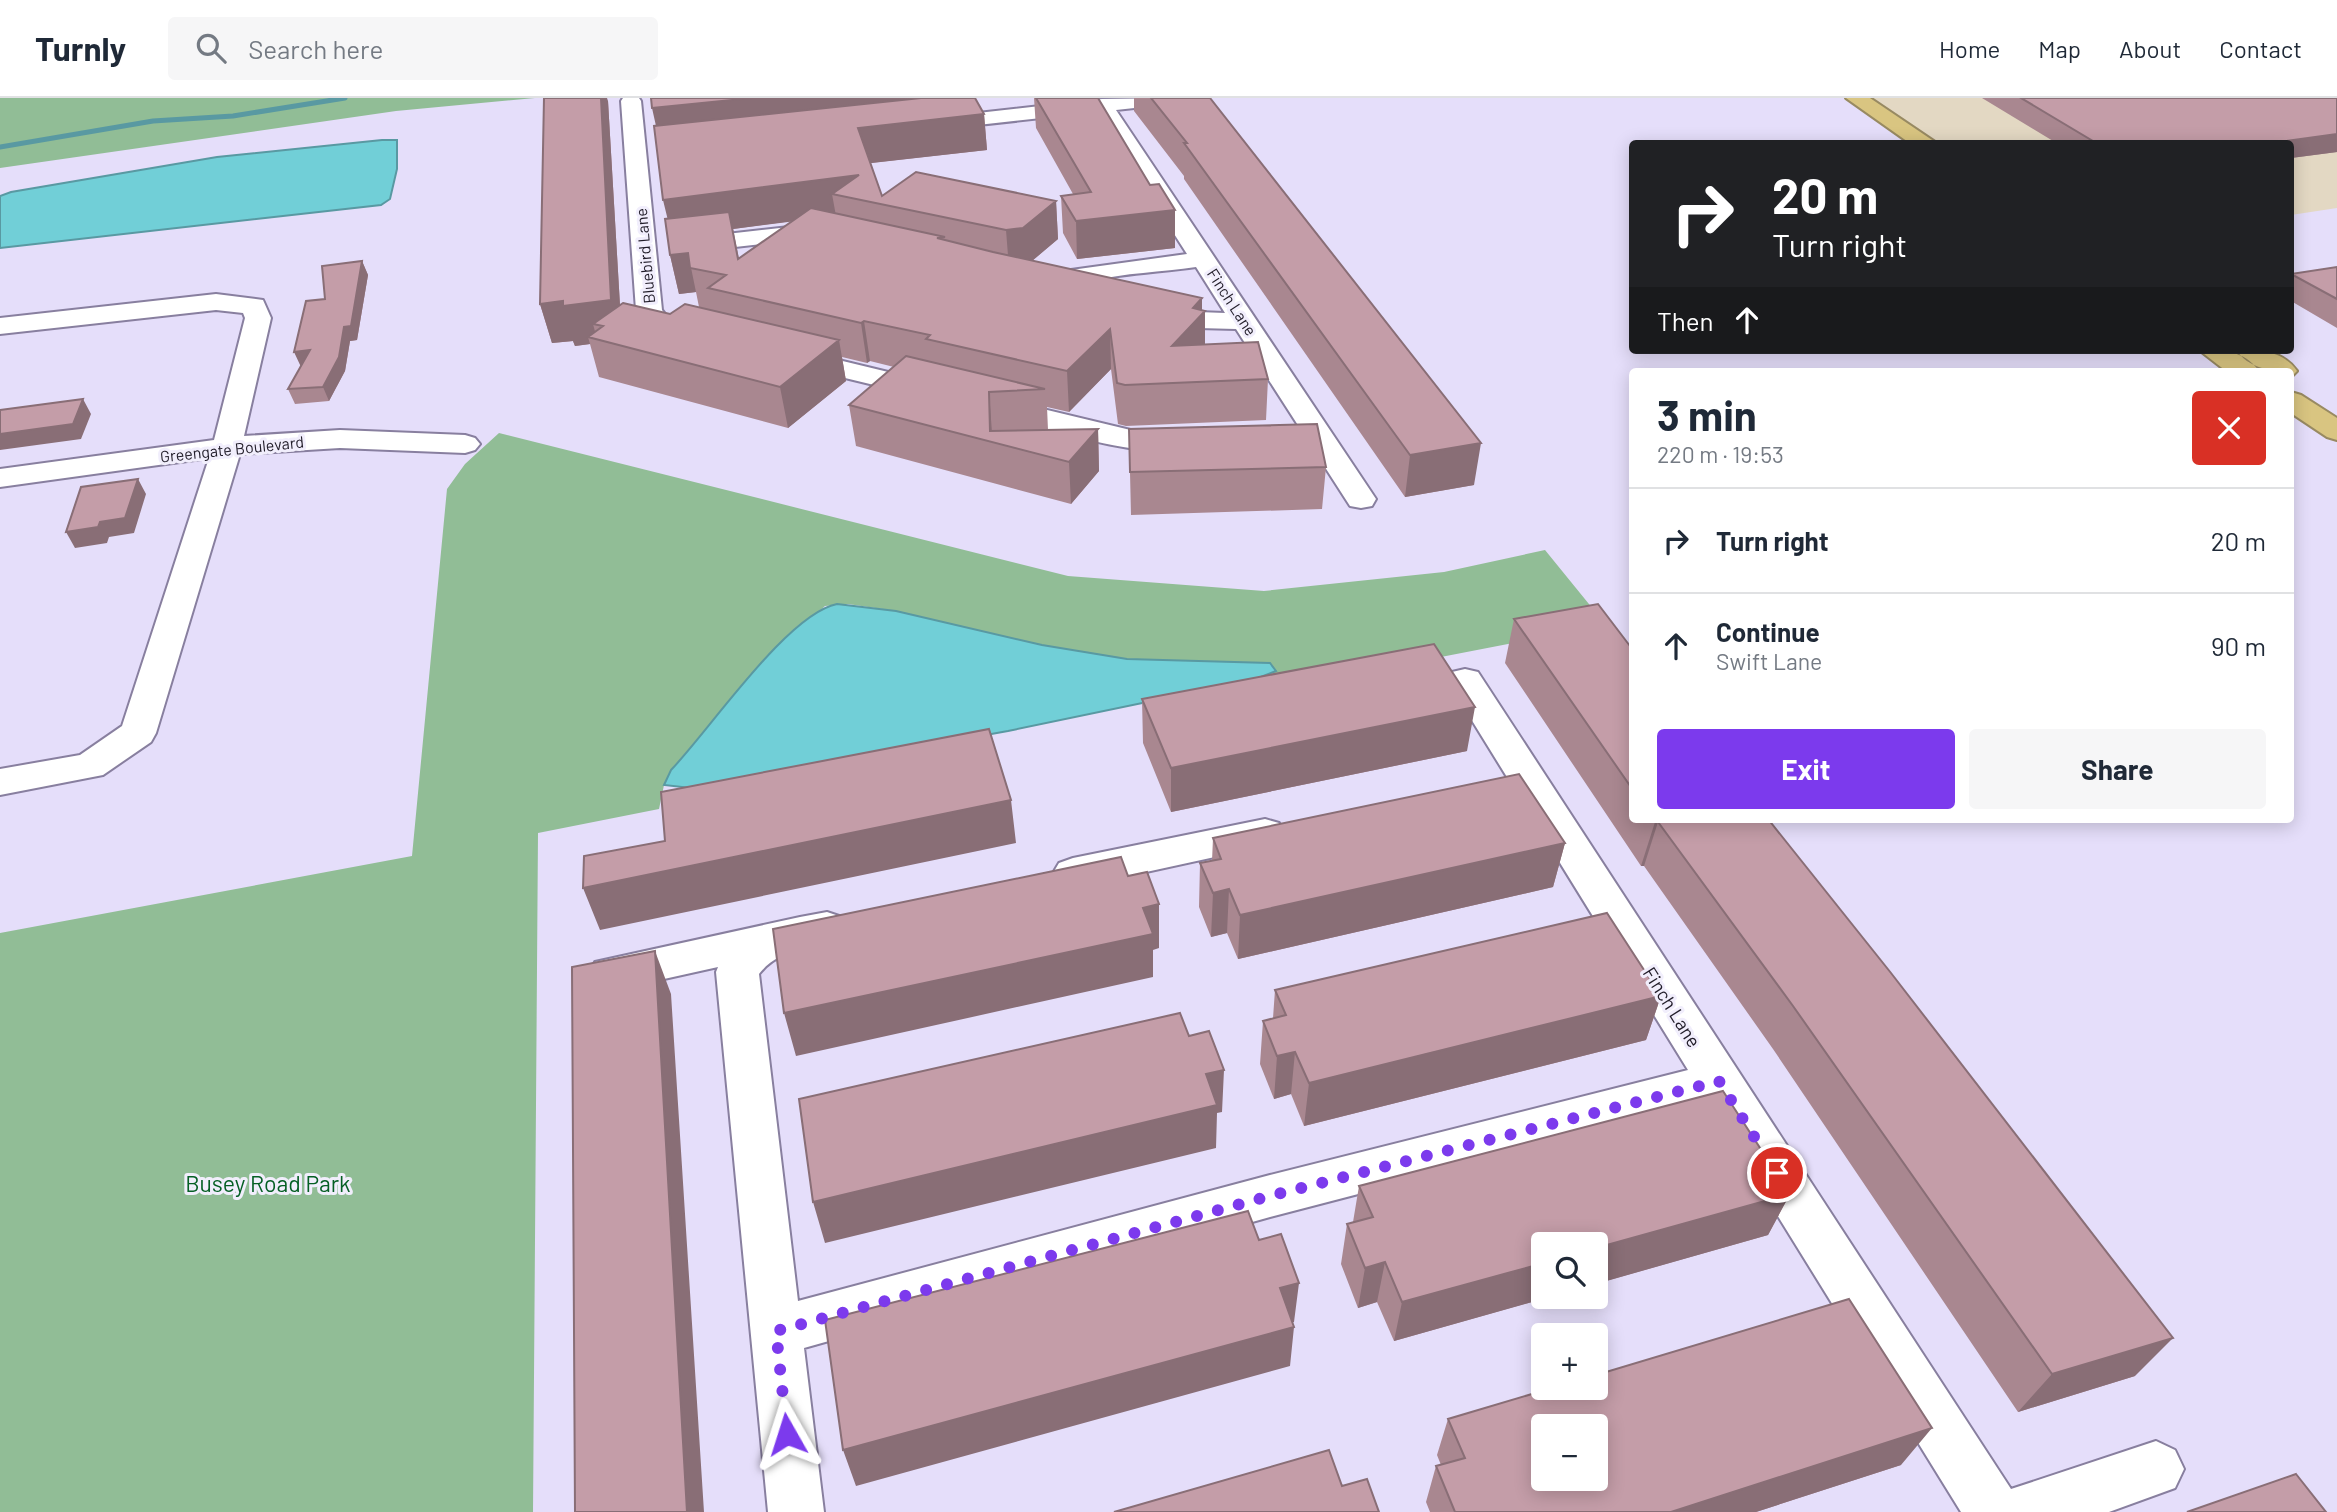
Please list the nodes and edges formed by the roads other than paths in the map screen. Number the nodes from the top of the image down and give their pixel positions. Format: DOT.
graph roads {
  1 [pos="1171,98"];
  2 [pos="631,101"];
  3 [pos="1848,102"];
  4 [pos="1102,105"];
  5 [pos="910,126"];
  6 [pos="1893,140"];
  7 [pos="1919,140"];
  8 [pos="663,153"];
  9 [pos="636,156"];
  10 [pos="842,242"];
  11 [pos="644,251"];
  12 [pos="1203,259"];
  13 [pos="1035,284"];
  14 [pos="1060,290"];
  15 [pos="1098,298"];
  16 [pos="1135,306"];
  17 [pos="1244,321"];
  18 [pos="0,326"];
  19 [pos="720,339"];
  20 [pos="772,352"];
  21 [pos="2219,354"];
  22 [pos="2256,354"];
  23 [pos="2240,368"];
  24 [pos="2278,368"];
  25 [pos="2294,379"];
  26 [pos="2294,402"];
  27 [pos="2334,420"];
  28 [pos="1212,443"];
  29 [pos="465,444"];
  30 [pos="227,447"];
  31 [pos="0,478"];
  32 [pos="1361,499"];
  33 [pos="1465,680"];
  34 [pos="0,782"];
  35 [pos="1294,827"];
  36 [pos="1048,878"];
  37 [pos="873,917"];
  38 [pos="765,942"];
  39 [pos="598,976"];
  40 [pos="1719,1081"];
  41 [pos="776,1331"];
  42 [pos="2156,1469"];
  43 [pos="796,1512"];
  44 [pos="1993,1512"];
  45 [pos="2023,1512"];
  1 -- 4 [label="street"];
  2 -- 9 [label="street, Bluebird Lane"];
  3 -- 6 [label="highway"];
  3 -- 7 [label="highway"];
  4 -- 5 [label="street"];
  4 -- 12 [label="street, Finch Lane"];
  8 -- 9 [label="street"];
  9 -- 11 [label="street, Bluebird Lane"];
  10 -- 11 [label="street"];
  11 -- 19 [label="street, Bluebird Lane"];
  12 -- 14 [label="street"];
  12 -- 17 [label="street, Finch Lane"];
  13 -- 14 [label="street"];
  14 -- 15 [label="street"];
  16 -- 17 [label="street"];
  17 -- 32 [label="street, Finch Lane"];
  18 -- 30 [label="street"];
  20 -- 28 [label="street"];
  21 -- 23 [label="highway"];
  22 -- 24 [label="highway"];
  25 -- 27 [label="highway"];
  26 -- 27 [label="highway"];
  29 -- 30 [label="street, Greengate Boulevard"];
  30 -- 31 [label="street, Greengate Boulevard"];
  30 -- 34 [label="street"];
  33 -- 40 [label="street, Finch Lane"];
  35 -- 36 [label="street"];
  37 -- 38 [label="street"];
  38 -- 39 [label="street"];
  38 -- 41 [label="street"];
  40 -- 41 [label="street"];
  40 -- 44 [label="street, Finch Lane"];
  41 -- 43 [label="street"];
  42 -- 45 [label="street"];
}
